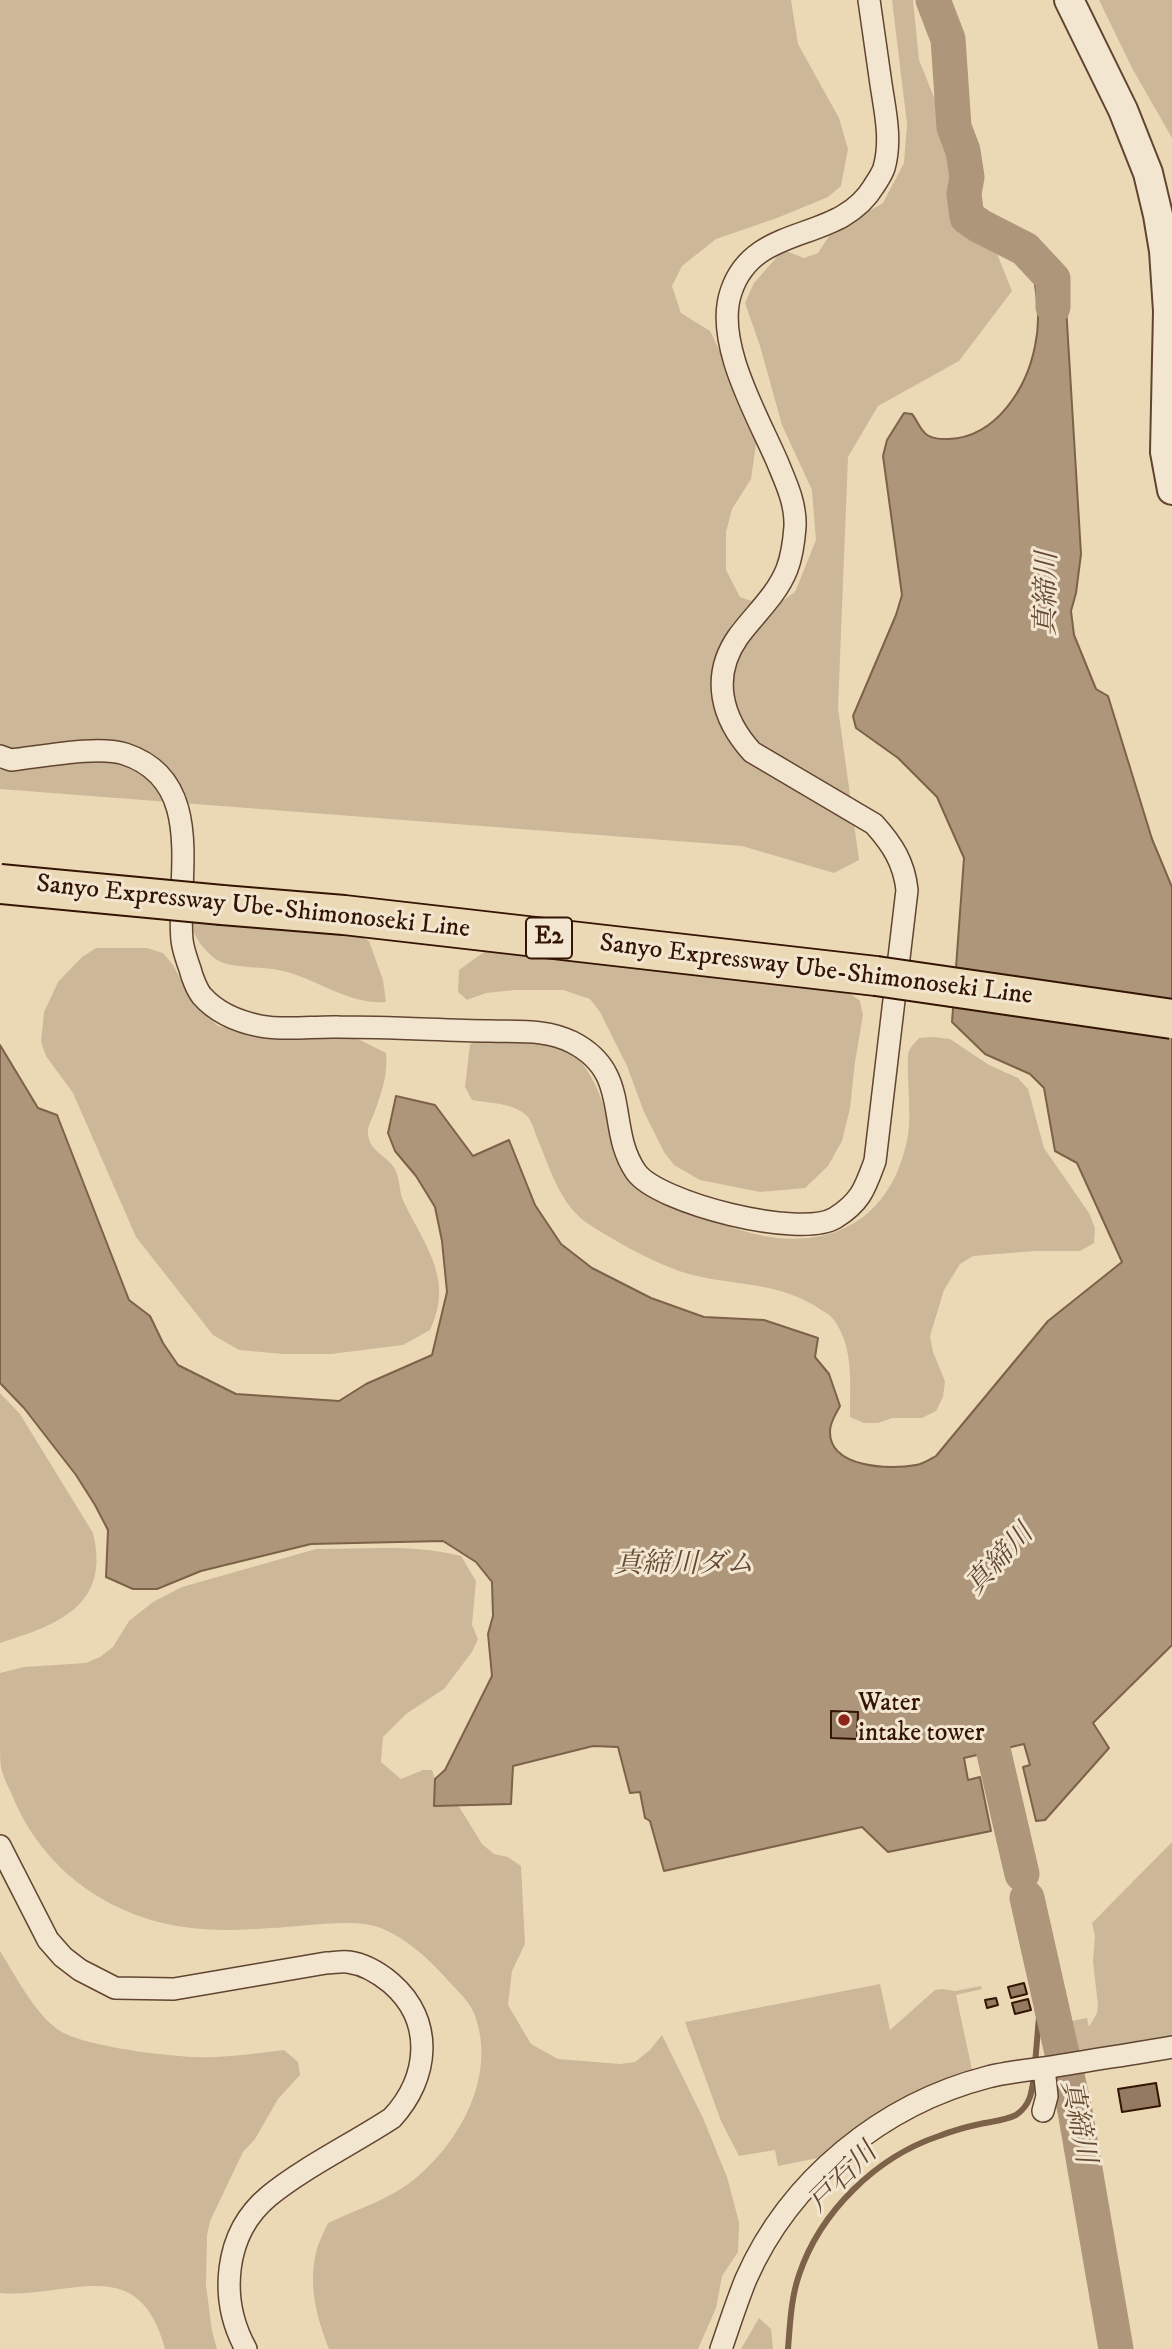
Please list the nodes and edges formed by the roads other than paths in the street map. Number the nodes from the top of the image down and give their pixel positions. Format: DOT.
graph roads {
  1 [pos="869,0"];
  2 [pos="1069,0"];
  3 [pos="1172,490"];
  4 [pos="0,756"];
  5 [pos="0,884"];
  6 [pos="1172,1019"];
  7 [pos="0,1846"];
  8 [pos="1172,2048"];
  9 [pos="1049,2067"];
  10 [pos="1043,2111"];
  11 [pos="246,2349"];
  12 [pos="722,2349"];
  1 -- 4 [label="street"];
  2 -- 3 [label="street"];
  5 -- 6 [label="highway, Sanyo Expressway Ube-Shimonoseki Line / E2, bridge"];
  7 -- 11 [label="street"];
  8 -- 9 [label="street"];
  9 -- 10 [label="street"];
  9 -- 12 [label="street"];
}
